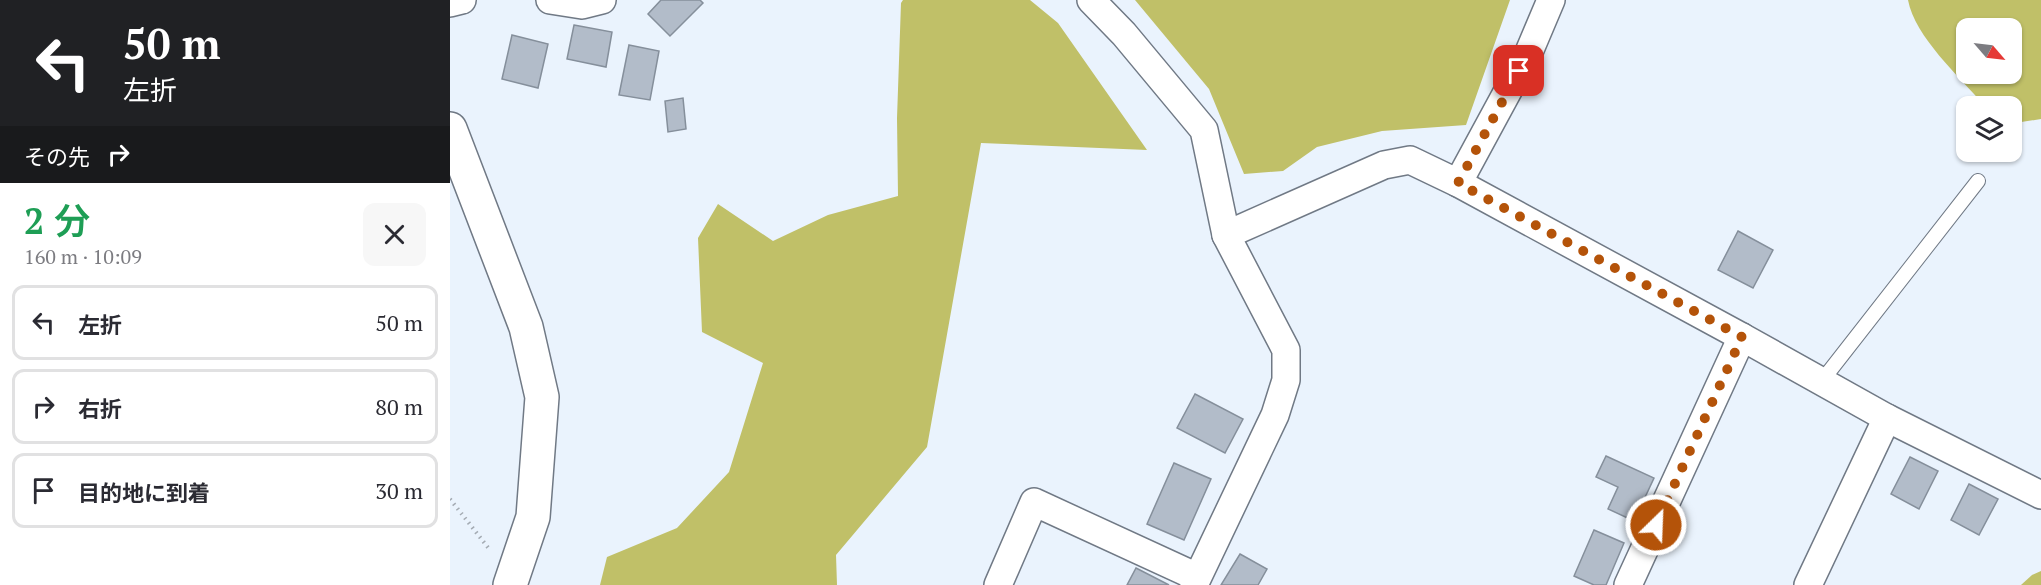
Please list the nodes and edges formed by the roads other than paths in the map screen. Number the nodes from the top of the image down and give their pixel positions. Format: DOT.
graph roads {
  1 [pos="462,0"];
  2 [pos="550,0"];
  3 [pos="602,0"];
  4 [pos="1091,0"];
  5 [pos="1551,0"];
  6 [pos="450,3"];
  7 [pos="450,129"];
  8 [pos="1978,182"];
  9 [pos="1458,183"];
  10 [pos="1226,235"];
  11 [pos="1742,337"];
  12 [pos="1821,382"];
  13 [pos="1887,418"];
  14 [pos="2041,495"];
  15 [pos="511,581"];
  16 [pos="1195,581"];
  17 [pos="998,585"];
  18 [pos="1628,585"];
  19 [pos="1808,585"];
  1 -- 6 [label="street"];
  2 -- 3 [label="street"];
  4 -- 10 [label="street"];
  5 -- 9 [label="street"];
  7 -- 15 [label="street"];
  8 -- 12 [label="lane"];
  9 -- 10 [label="street"];
  9 -- 11 [label="street"];
  10 -- 16 [label="street"];
  11 -- 12 [label="street"];
  11 -- 18 [label="street"];
  12 -- 13 [label="street"];
  13 -- 14 [label="street"];
  13 -- 19 [label="street"];
  16 -- 17 [label="street"];
}
